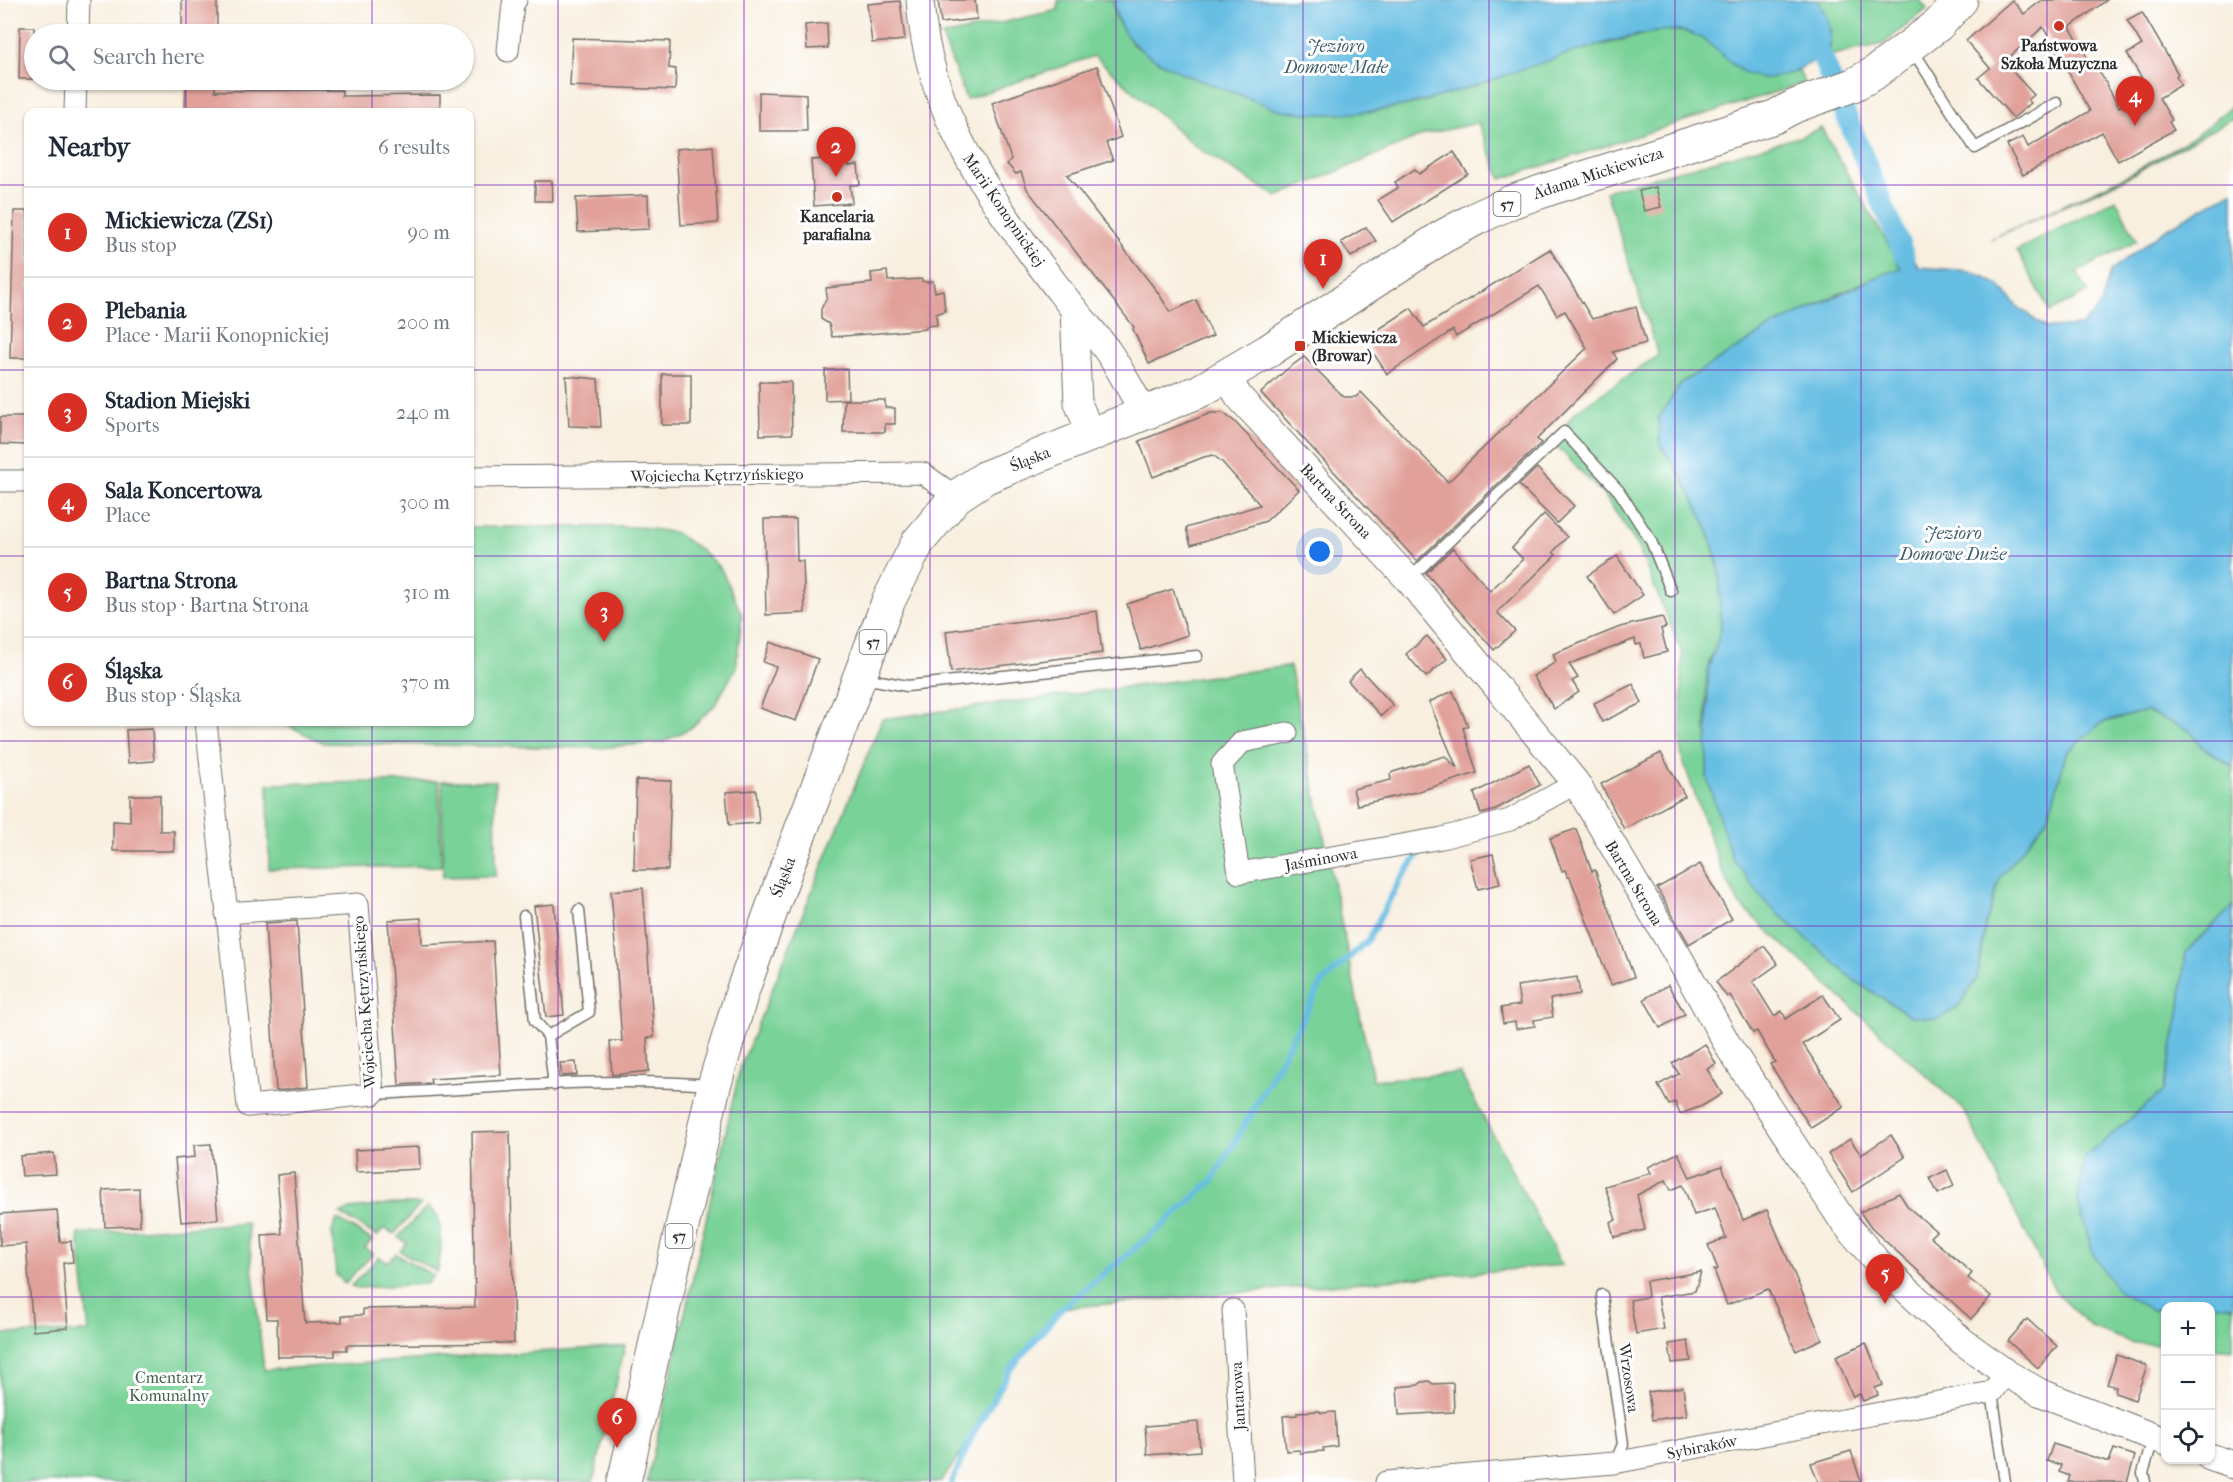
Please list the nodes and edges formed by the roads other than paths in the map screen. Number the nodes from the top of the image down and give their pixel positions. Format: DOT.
graph roads {
  1 [pos="79,0"];
  2 [pos="516,0"];
  3 [pos="920,0"];
  4 [pos="1960,0"];
  5 [pos="78,24"];
  6 [pos="1910,46"];
  7 [pos="508,51"];
  8 [pos="76,90"];
  9 [pos="2057,103"];
  10 [pos="75,108"];
  11 [pos="1074,309"];
  12 [pos="1227,377"];
  13 [pos="1144,412"];
  14 [pos="1091,434"];
  15 [pos="474,477"];
  16 [pos="0,481"];
  17 [pos="24,481"];
  18 [pos="956,497"];
  19 [pos="1408,579"];
  20 [pos="1671,591"];
  21 [pos="1197,656"];
  22 [pos="860,677"];
  23 [pos="206,726"];
  24 [pos="1287,733"];
  25 [pos="1576,783"];
  26 [pos="579,909"];
  27 [pos="226,913"];
  28 [pos="524,916"];
  29 [pos="548,1036"];
  30 [pos="554,1085"];
  31 [pos="714,1086"];
  32 [pos="373,1094"];
  33 [pos="1602,1295"];
  34 [pos="1233,1310"];
  35 [pos="1999,1382"];
  36 [pos="2159,1440"];
  37 [pos="2215,1458"];
  38 [pos="2233,1465"];
  39 [pos="1615,1473"];
  40 [pos="624,1482"];
  41 [pos="1243,1482"];
  42 [pos="1386,1482"];
  43 [pos="2005,1482"];
  44 [pos="2145,1482"];
  1 -- 5 [label="street"];
  2 -- 7 [label="street"];
  3 -- 11 [label="street, Marii Konopnickiej"];
  4 -- 6 [label="main road, Adama Mickiewicza / 57"];
  6 -- 9 [label="lane"];
  6 -- 12 [label="main road, Adama Mickiewicza / 57"];
  8 -- 10 [label="street"];
  11 -- 13 [label="street, Marii Konopnickiej"];
  11 -- 14 [label="street"];
  12 -- 13 [label="main road, Adama Mickiewicza / 57"];
  12 -- 19 [label="street, Bartna Strona"];
  13 -- 14 [label="main road, Śląska / 57"];
  14 -- 18 [label="main road, Śląska / 57"];
  15 -- 18 [label="street, Wojciecha Kętrzyńskiego"];
  16 -- 17 [label="street"];
  18 -- 22 [label="main road, Śląska / 57"];
  19 -- 20 [label="lane"];
  19 -- 25 [label="street, Bartna Strona"];
  21 -- 22 [label="lane"];
  22 -- 31 [label="main road, Śląska / 57"];
  23 -- 27 [label="street, Wojciecha Kętrzyńskiego"];
  24 -- 25 [label="street, Jaśminowa"];
  25 -- 35 [label="street, Bartna Strona"];
  26 -- 29 [label="lane"];
  27 -- 32 [label="street, Wojciecha Kętrzyńskiego"];
  27 -- 32 [label="street, Wojciecha Kętrzyńskiego"];
  28 -- 29 [label="lane"];
  29 -- 30 [label="lane"];
  30 -- 31 [label="lane"];
  30 -- 32 [label="lane"];
  31 -- 40 [label="main road, Śląska / 57"];
  33 -- 39 [label="lane, Wrzosowa"];
  34 -- 41 [label="street, Jantarowa"];
  35 -- 36 [label="street, Bartna Strona"];
  35 -- 39 [label="street, Sybiraków"];
  35 -- 43 [label="lane"];
  36 -- 44 [label="lane"];
  37 -- 38 [label="street"];
  39 -- 42 [label="street, Sybiraków"];
}
